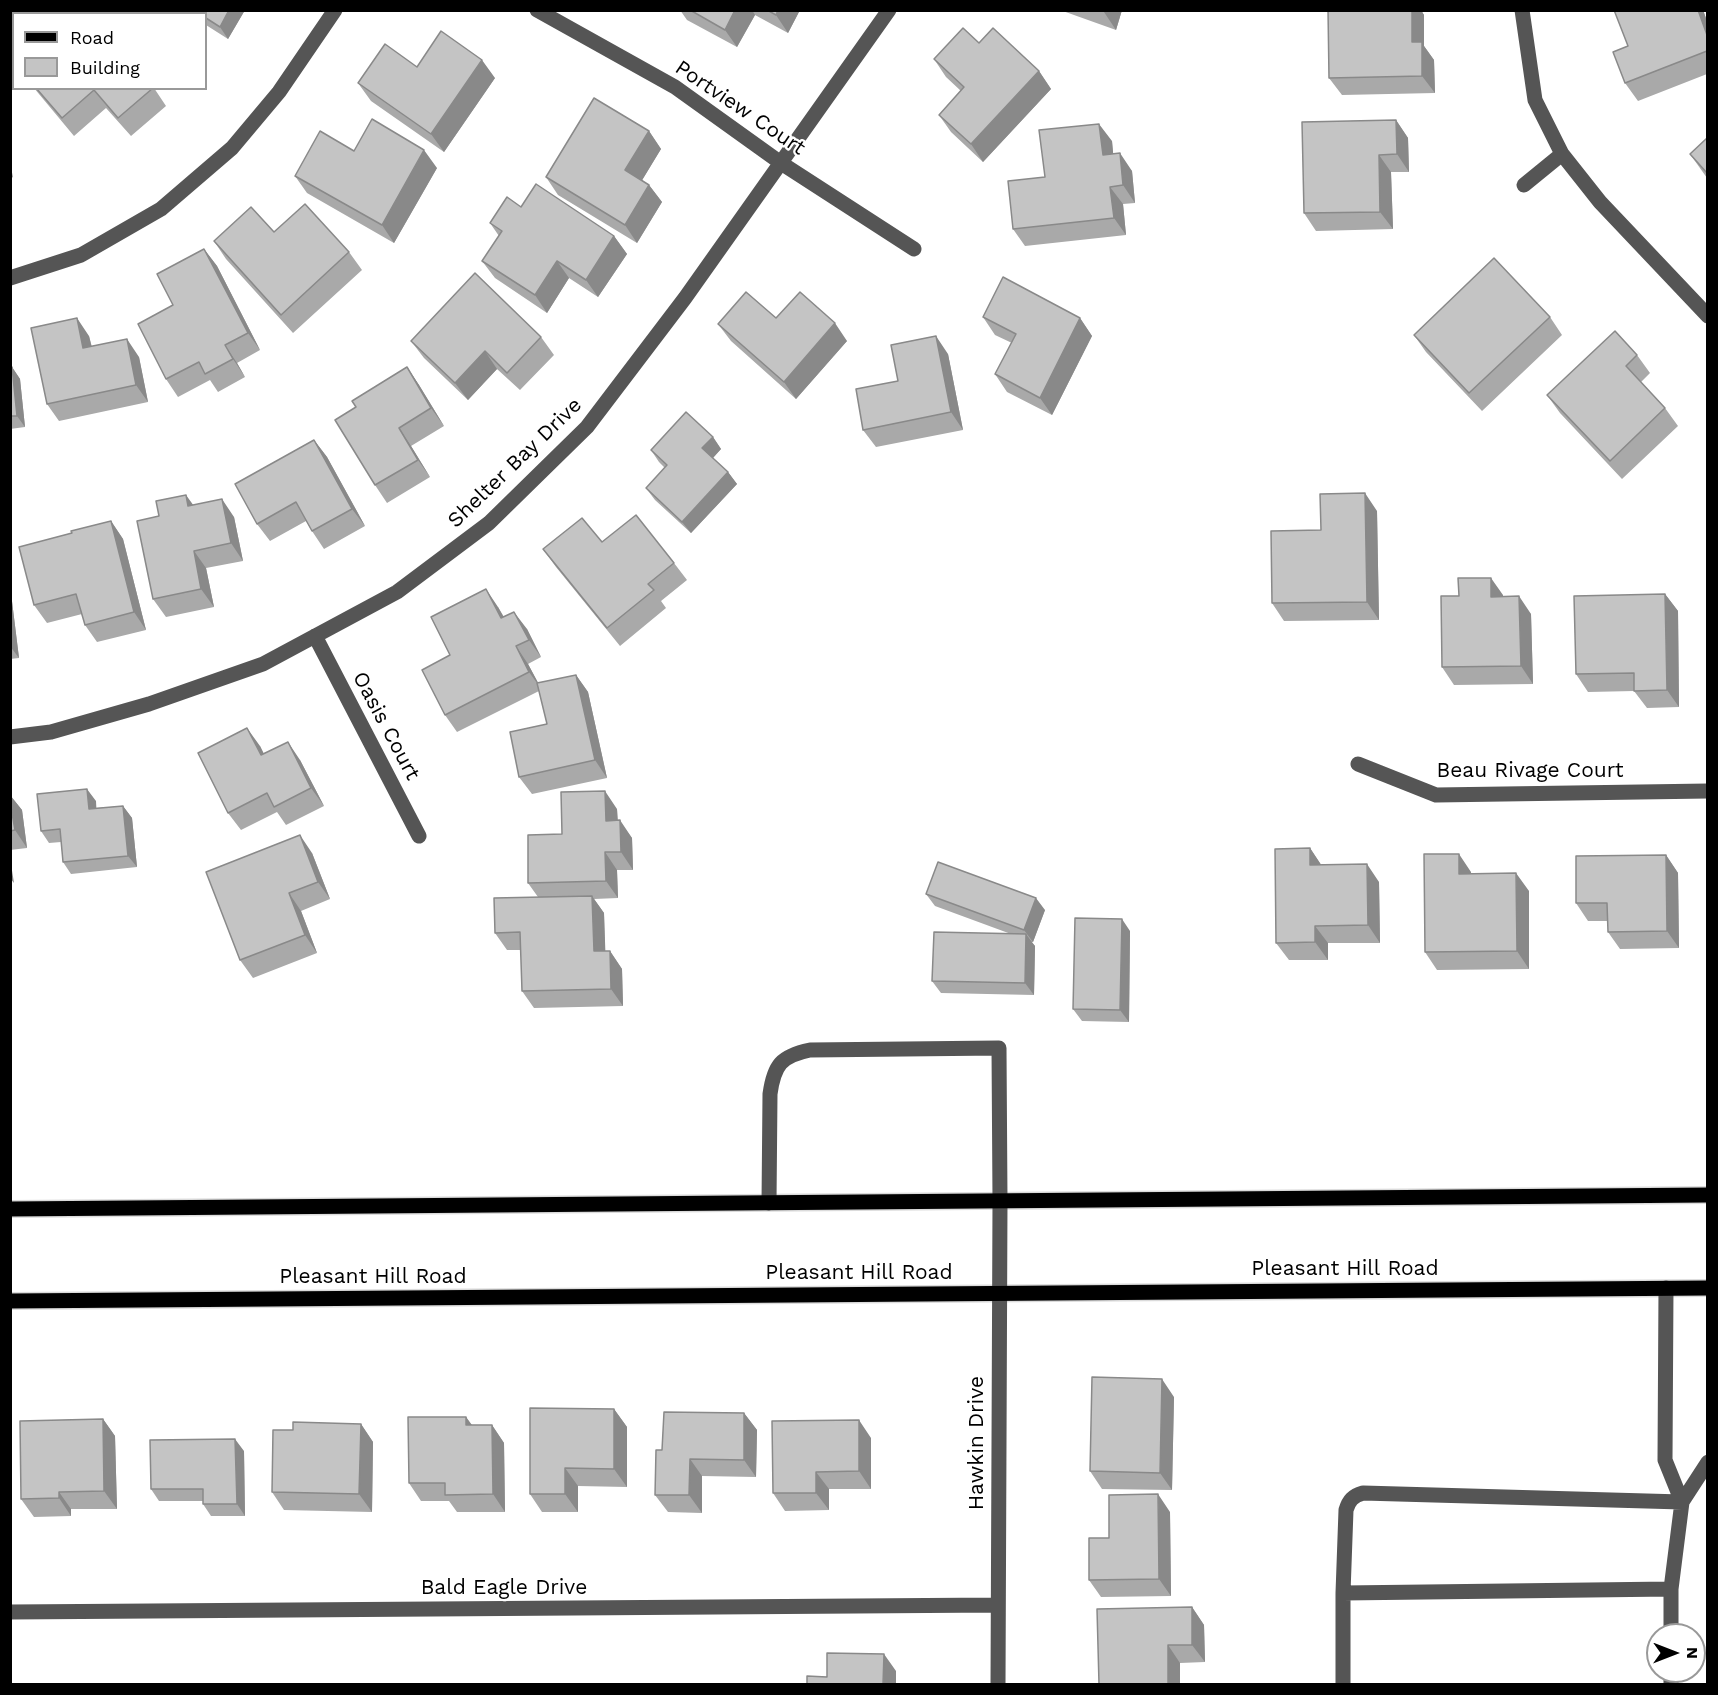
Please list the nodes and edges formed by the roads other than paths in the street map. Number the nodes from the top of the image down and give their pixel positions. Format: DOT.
graph roads {
  1 [pos="335,10"];
  2 [pos="537,10"];
  3 [pos="890,10"];
  4 [pos="1522,10"];
  5 [pos="1562,154"];
  6 [pos="781,163"];
  7 [pos="1524,185"];
  8 [pos="914,249"];
  9 [pos="10,278"];
  10 [pos="1707,316"];
  11 [pos="315,636"];
  12 [pos="10,737"];
  13 [pos="1358,764"];
  14 [pos="1707,792"];
  15 [pos="419,836"];
  16 [pos="1707,1196"];
  17 [pos="1000,1201"];
  18 [pos="769,1203"];
  19 [pos="10,1209"];
  20 [pos="1666,1288"];
  21 [pos="1707,1288"];
  22 [pos="999,1293"];
  23 [pos="10,1301"];
  24 [pos="1707,1462"];
  25 [pos="1682,1502"];
  26 [pos="1671,1589"];
  27 [pos="1343,1593"];
  28 [pos="997,1605"];
  29 [pos="10,1612"];
  30 [pos="1671,1623"];
  31 [pos="998,1684"];
  32 [pos="1343,1684"];
  1 -- 9 [label="street"];
  2 -- 6 [label="street, Portview Court"];
  3 -- 6 [label="street, Shelter Bay Drive"];
  4 -- 5 [label="street"];
  5 -- 7 [label="street"];
  5 -- 10 [label="street"];
  6 -- 8 [label="street, Portview Court"];
  6 -- 11 [label="street, Shelter Bay Drive"];
  11 -- 12 [label="street, Shelter Bay Drive"];
  11 -- 15 [label="street, Oasis Court"];
  13 -- 14 [label="street, Beau Rivage Court"];
  16 -- 17 [label="main road"];
  17 -- 18 [label="main road"];
  17 -- 18 [label="street, Hawkin Drive"];
  17 -- 22 [label="street, Hawkin Drive"];
  18 -- 19 [label="main road"];
  20 -- 21 [label="main road, Pleasant Hill Road"];
  20 -- 22 [label="main road, Pleasant Hill Road"];
  20 -- 25 [label="street"];
  22 -- 23 [label="main road, Pleasant Hill Road"];
  22 -- 28 [label="street, Hawkin Drive"];
  24 -- 25 [label="street"];
  25 -- 26 [label="street"];
  25 -- 27 [label="street"];
  26 -- 27 [label="street"];
  26 -- 30 [label="street"];
  27 -- 32 [label="street"];
  28 -- 29 [label="street, Bald Eagle Drive"];
  28 -- 31 [label="street, Hawkin Drive"];
}
